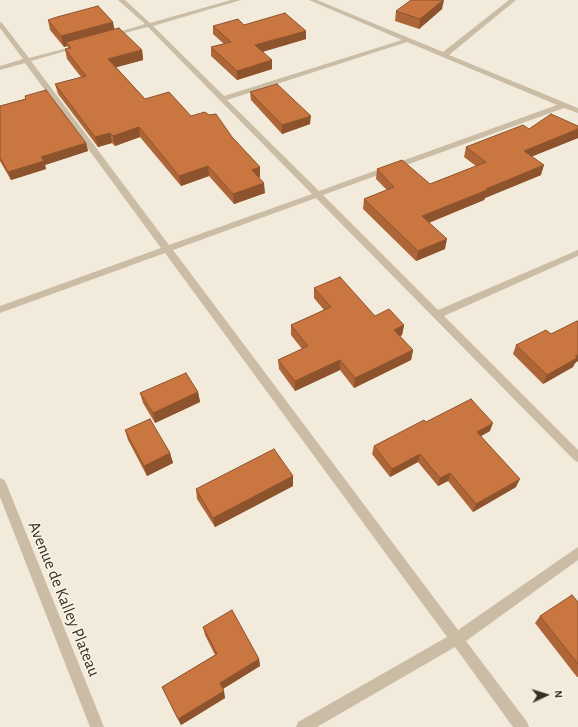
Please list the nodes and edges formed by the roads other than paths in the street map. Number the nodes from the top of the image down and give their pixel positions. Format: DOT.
graph roads {
  1 [pos="122,0"];
  2 [pos="238,0"];
  3 [pos="312,0"];
  4 [pos="512,0"];
  5 [pos="0,24"];
  6 [pos="149,25"];
  7 [pos="103,38"];
  8 [pos="408,40"];
  9 [pos="88,43"];
  10 [pos="444,55"];
  11 [pos="27,60"];
  12 [pos="0,68"];
  13 [pos="223,100"];
  14 [pos="564,105"];
  15 [pos="578,111"];
  16 [pos="317,194"];
  17 [pos="167,249"];
  18 [pos="578,253"];
  19 [pos="0,310"];
  20 [pos="437,316"];
  21 [pos="578,457"];
  22 [pos="0,483"];
  23 [pos="578,553"];
  24 [pos="457,639"];
  25 [pos="97,727"];
  26 [pos="303,727"];
  27 [pos="522,727"];
  1 -- 6 [label="street"];
  2 -- 6 [label="street"];
  3 -- 8 [label="street"];
  4 -- 10 [label="street"];
  5 -- 11 [label="street"];
  6 -- 7 [label="street"];
  6 -- 13 [label="street"];
  8 -- 10 [label="street"];
  8 -- 13 [label="street"];
  9 -- 11 [label="street"];
  10 -- 14 [label="street"];
  11 -- 12 [label="street"];
  11 -- 17 [label="street"];
  13 -- 16 [label="street"];
  14 -- 15 [label="street"];
  14 -- 16 [label="street"];
  16 -- 17 [label="street"];
  16 -- 20 [label="street"];
  17 -- 19 [label="street"];
  17 -- 24 [label="street"];
  18 -- 20 [label="street"];
  20 -- 21 [label="street"];
  22 -- 25 [label="street, Avenue de Kalley Plateau"];
  23 -- 24 [label="street"];
  24 -- 26 [label="street"];
  24 -- 27 [label="street"];
}
